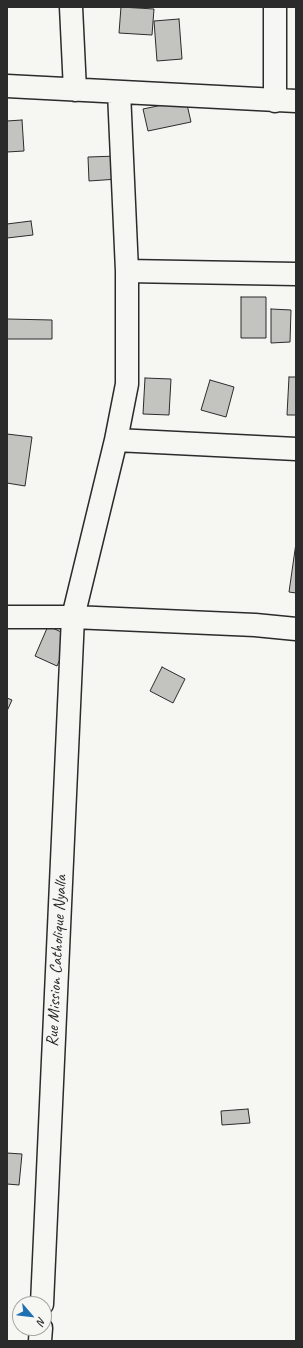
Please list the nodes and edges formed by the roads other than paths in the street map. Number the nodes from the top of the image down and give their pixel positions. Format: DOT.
graph roads {
  1 [pos="71,7"];
  2 [pos="275,7"];
  3 [pos="7,86"];
  4 [pos="75,90"];
  5 [pos="119,92"];
  6 [pos="285,101"];
  7 [pos="127,271"];
  8 [pos="296,274"];
  9 [pos="116,440"];
  10 [pos="296,449"];
  11 [pos="7,617"];
  12 [pos="73,617"];
  13 [pos="296,629"];
  14 [pos="42,1296"];
  1 -- 4 [label="street"];
  2 -- 6 [label="street"];
  3 -- 4 [label="street"];
  4 -- 5 [label="street"];
  5 -- 6 [label="street"];
  5 -- 7 [label="street, Rue Mission Catholique Nyalla"];
  7 -- 8 [label="street"];
  7 -- 9 [label="street, Rue Mission Catholique Nyalla"];
  9 -- 10 [label="street"];
  9 -- 12 [label="street, Rue Mission Catholique Nyalla"];
  11 -- 12 [label="street"];
  12 -- 13 [label="street"];
  12 -- 14 [label="street, Rue Mission Catholique Nyalla"];
}
